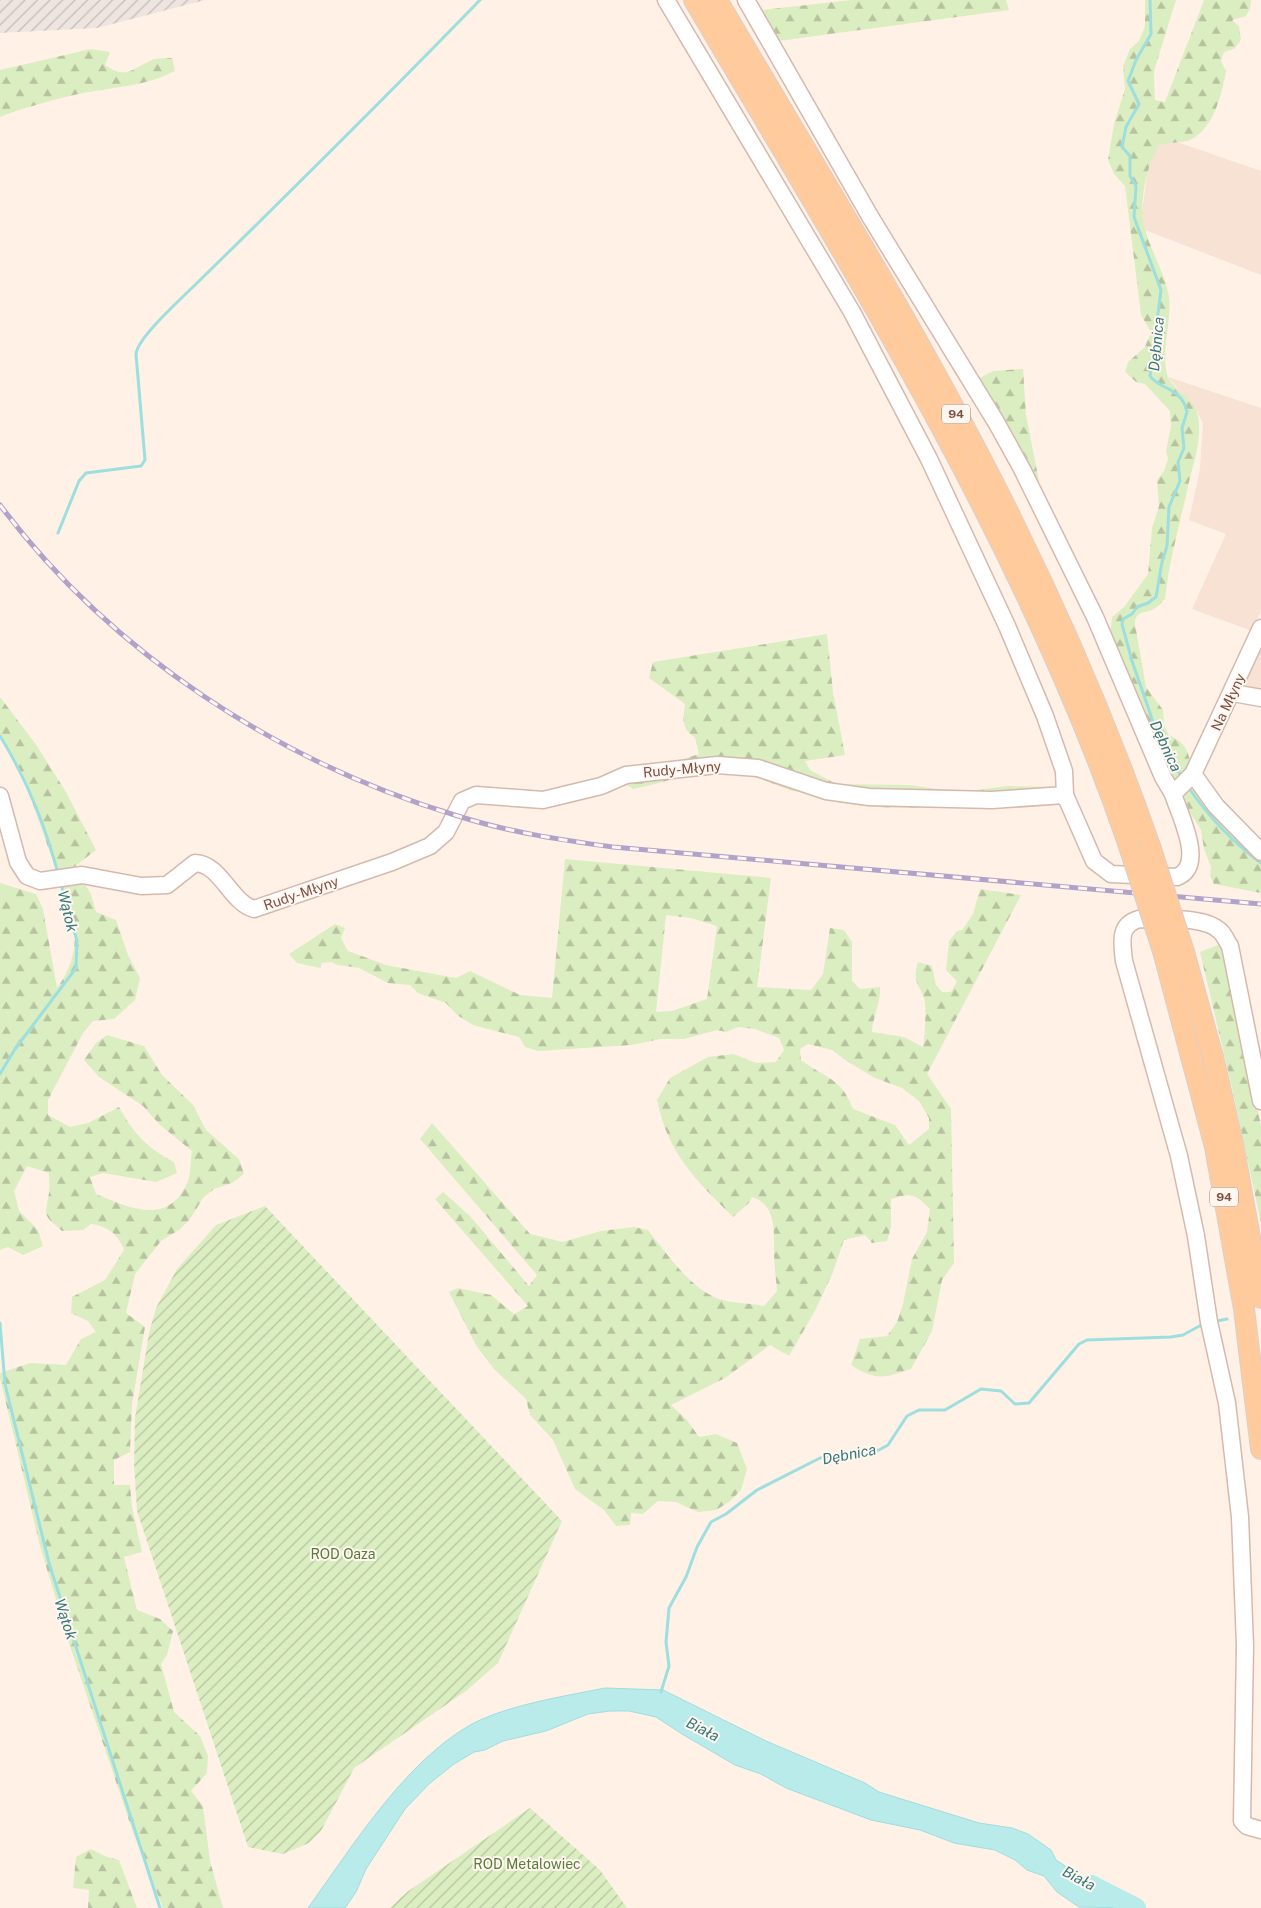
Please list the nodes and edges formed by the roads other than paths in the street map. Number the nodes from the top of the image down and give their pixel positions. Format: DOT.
graph roads {
  1 [pos="666,0"];
  2 [pos="694,0"];
  3 [pos="717,0"];
  4 [pos="746,0"];
  5 [pos="1261,628"];
  6 [pos="1233,693"];
  7 [pos="1261,698"];
  8 [pos="1193,774"];
  9 [pos="1173,794"];
  10 [pos="1065,795"];
  11 [pos="0,796"];
  12 [pos="1261,852"];
  13 [pos="1261,1101"];
  14 [pos="1261,1298"];
  15 [pos="1261,1449"];
  16 [pos="1261,1830"];
  1 -- 10 [label="street"];
  2 -- 15 [label="main road, 94, bridge"];
  3 -- 14 [label="main road, 94, bridge"];
  4 -- 9 [label="street"];
  5 -- 6 [label="street, Na Młyny"];
  6 -- 7 [label="street"];
  6 -- 8 [label="street, Na Młyny"];
  8 -- 9 [label="street"];
  8 -- 12 [label="street"];
  9 -- 10 [label="street"];
  10 -- 11 [label="street, Rudy-Młyny"];
  13 -- 16 [label="street"];
}
